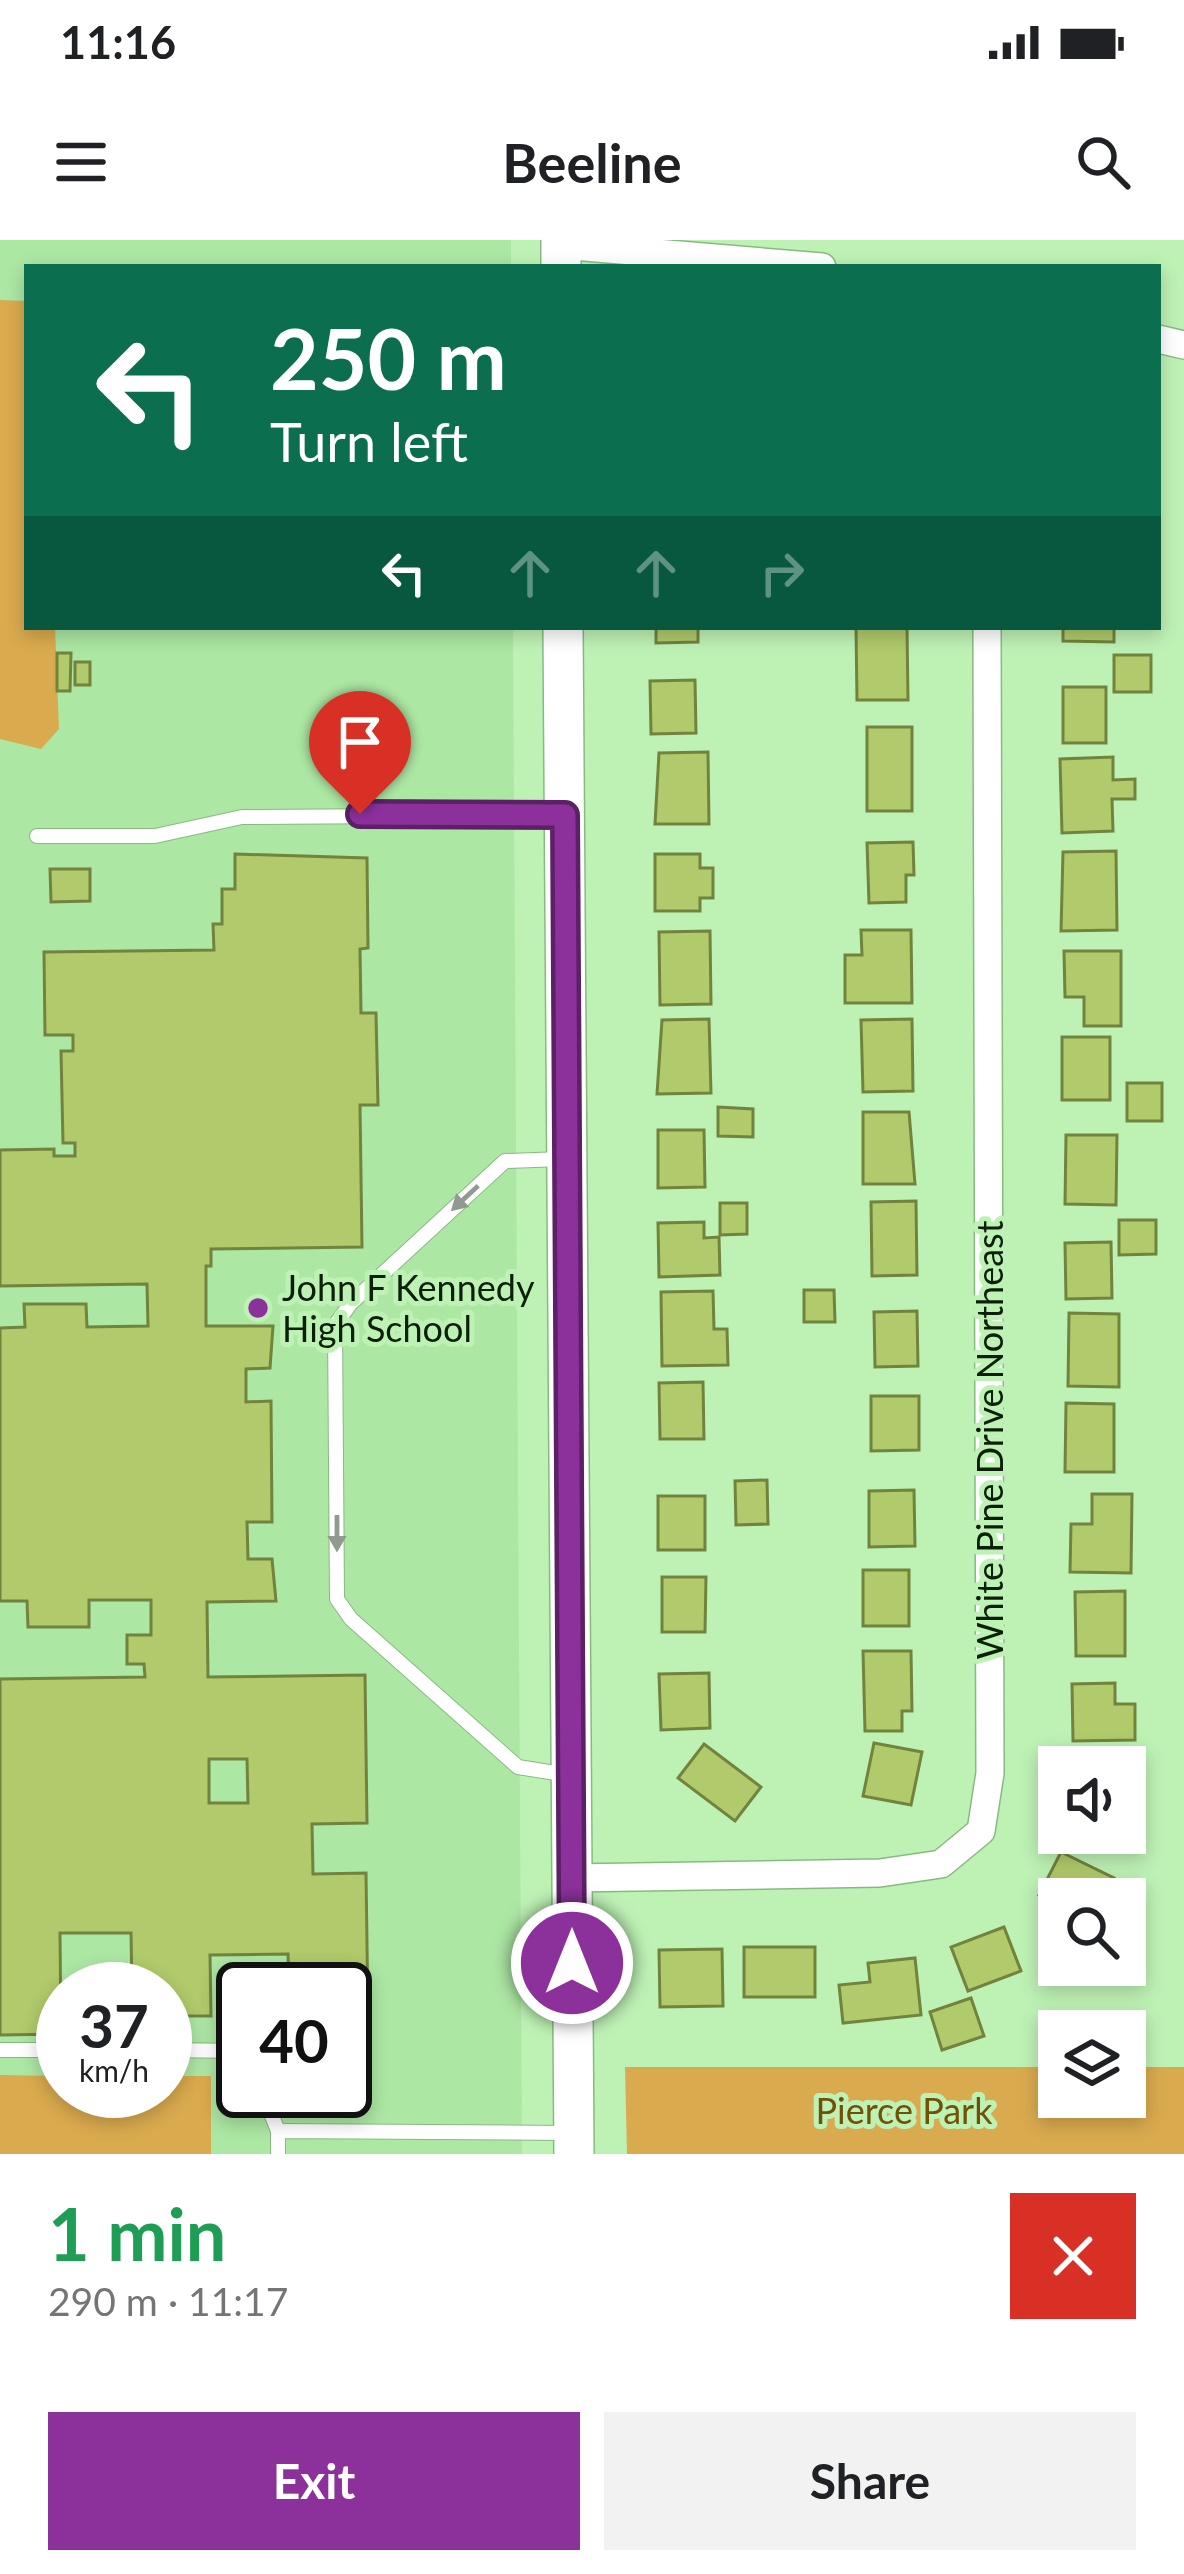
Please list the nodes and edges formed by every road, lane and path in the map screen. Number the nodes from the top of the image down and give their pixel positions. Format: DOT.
graph roads {
  1 [pos="561,251"];
  2 [pos="773,264"];
  3 [pos="563,630"];
  4 [pos="987,630"];
  5 [pos="565,815"];
  6 [pos="37,836"];
  7 [pos="567,1159"];
  8 [pos="573,1776"];
  9 [pos="572,1878"];
  10 [pos="0,2050"];
  11 [pos="36,2050"];
  12 [pos="273,2118"];
  13 [pos="278,2132"];
  14 [pos="574,2144"];
  15 [pos="278,2154"];
  1 -- 2 [label="street"];
  3 -- 5 [label="street"];
  4 -- 9 [label="street, White Pine Drive Northeast"];
  5 -- 6 [label="lane"];
  5 -- 7 [label="street"];
  7 -- 8 [label="street"];
  7 -- 8 [label="lane, one-way"];
  8 -- 9 [label="street"];
  9 -- 14 [label="street"];
  10 -- 11 [label="lane"];
  12 -- 13 [label="lane"];
  13 -- 14 [label="lane"];
  13 -- 15 [label="lane"];
}
